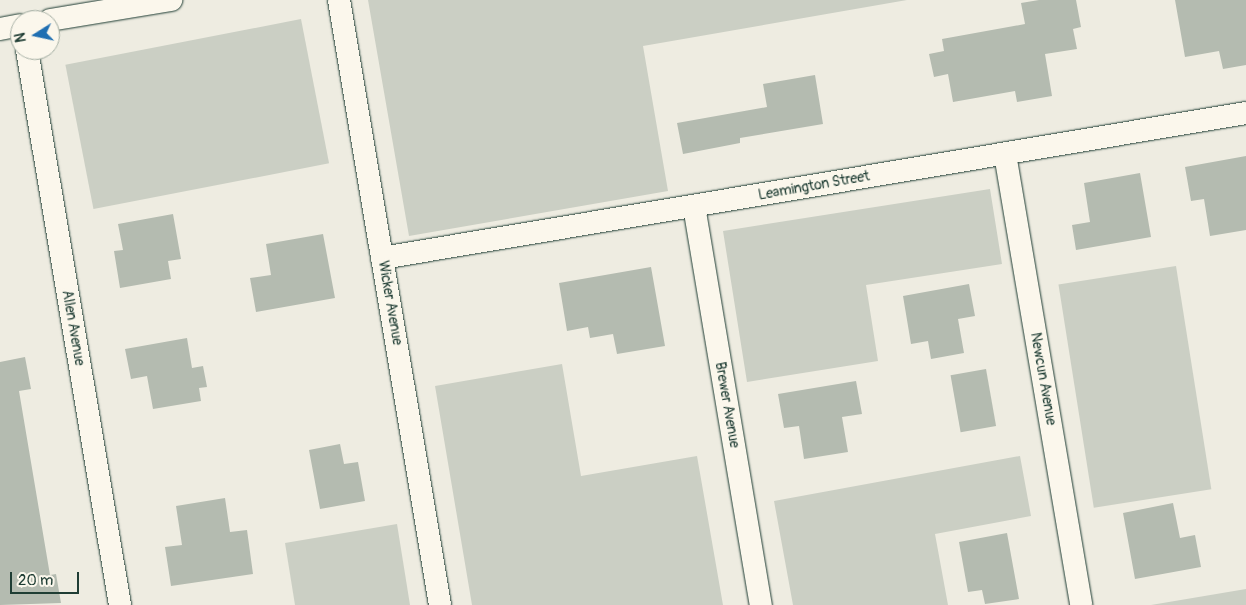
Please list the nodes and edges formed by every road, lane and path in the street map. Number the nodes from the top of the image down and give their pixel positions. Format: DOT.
graph roads {
  1 [pos="171,0"];
  2 [pos="339,0"];
  3 [pos="60,18"];
  4 [pos="29,60"];
  5 [pos="1246,113"];
  6 [pos="1005,154"];
  7 [pos="694,206"];
  8 [pos="382,258"];
  9 [pos="120,605"];
  10 [pos="440,605"];
  11 [pos="761,605"];
  12 [pos="1081,605"];
  1 -- 3 [label="street"];
  2 -- 8 [label="street, Wicker Avenue"];
  4 -- 9 [label="street, Allen Avenue"];
  5 -- 6 [label="street, Leamington Street"];
  6 -- 7 [label="street, Leamington Street"];
  6 -- 12 [label="street, Newcun Avenue"];
  7 -- 8 [label="street, Leamington Street"];
  7 -- 11 [label="street, Brewer Avenue"];
  8 -- 10 [label="street, Wicker Avenue"];
}
